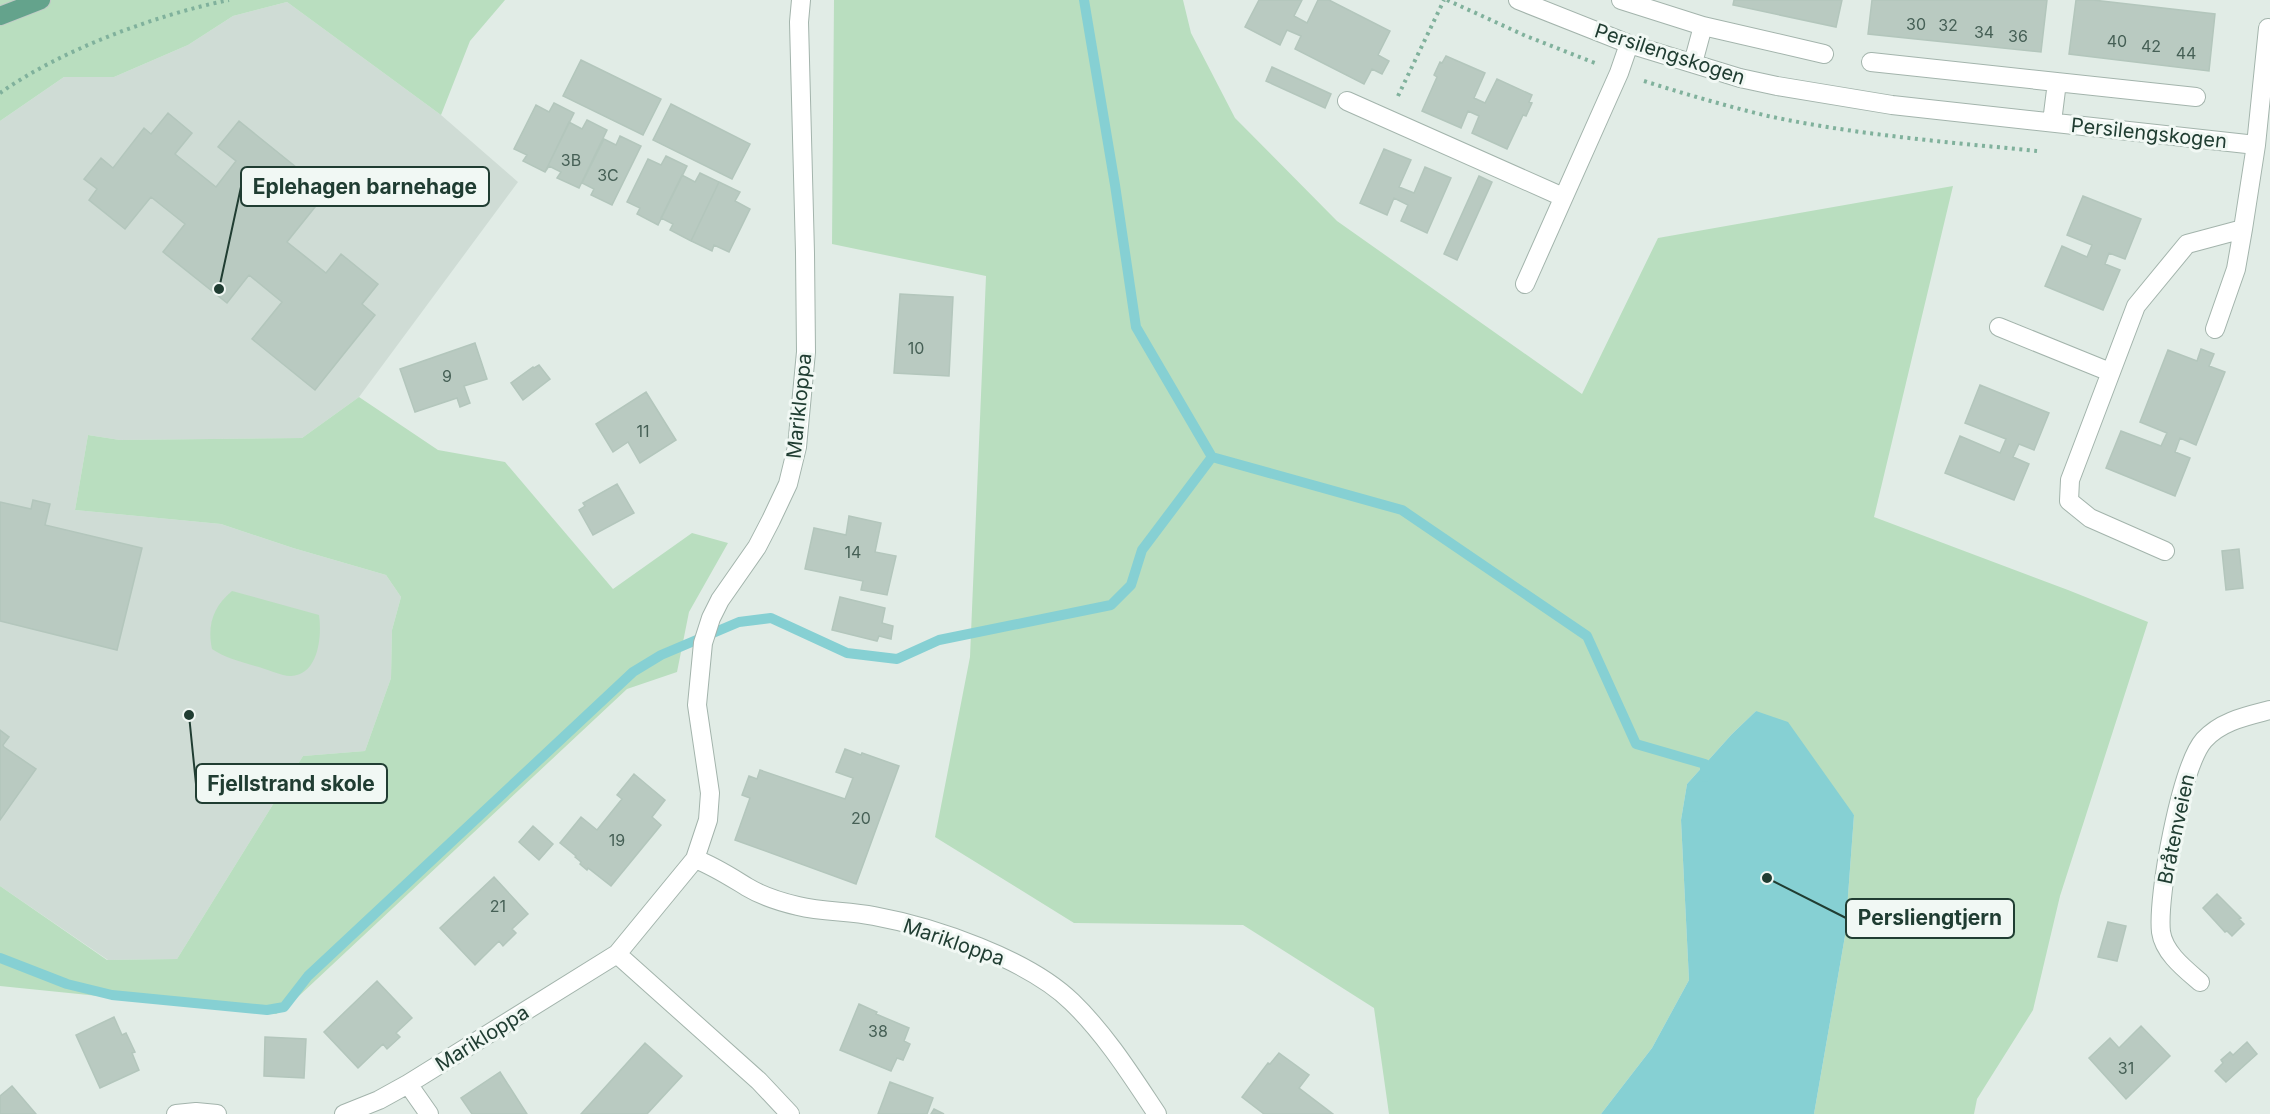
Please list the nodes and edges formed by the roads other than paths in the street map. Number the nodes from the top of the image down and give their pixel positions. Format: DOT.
graph roads {
  1 [pos="40,0"];
  2 [pos="801,0"];
  3 [pos="1518,0"];
  4 [pos="1621,0"];
  5 [pos="3,10"];
  6 [pos="1703,26"];
  7 [pos="2268,28"];
  8 [pos="1629,44"];
  9 [pos="1824,54"];
  10 [pos="1871,62"];
  11 [pos="1693,63"];
  12 [pos="2057,82"];
  13 [pos="2196,97"];
  14 [pos="1347,101"];
  15 [pos="2052,122"];
  16 [pos="2256,145"];
  17 [pos="1563,197"];
  18 [pos="2243,229"];
  19 [pos="1525,284"];
  20 [pos="1999,327"];
  21 [pos="2215,329"];
  22 [pos="2110,372"];
  23 [pos="2165,551"];
  24 [pos="2270,710"];
  25 [pos="695,859"];
  26 [pos="617,954"];
  27 [pos="2200,982"];
  28 [pos="408,1084"];
  29 [pos="176,1114"];
  30 [pos="217,1114"];
  31 [pos="344,1114"];
  32 [pos="429,1114"];
  33 [pos="790,1114"];
  34 [pos="1157,1114"];
  1 -- 5 [label="main road"];
  2 -- 25 [label="street, Marikloppa"];
  3 -- 8 [label="street, Persilengskogen"];
  4 -- 6 [label="street"];
  6 -- 9 [label="street"];
  6 -- 11 [label="street"];
  7 -- 16 [label="street"];
  8 -- 11 [label="street, Persilengskogen"];
  8 -- 17 [label="street"];
  10 -- 12 [label="street"];
  11 -- 15 [label="street, Persilengskogen"];
  12 -- 13 [label="street"];
  12 -- 15 [label="street"];
  14 -- 17 [label="street"];
  15 -- 16 [label="street, Persilengskogen"];
  16 -- 18 [label="street, Persilengskogen"];
  17 -- 19 [label="street"];
  18 -- 21 [label="street, Persilengskogen"];
  18 -- 22 [label="street"];
  20 -- 22 [label="street"];
  22 -- 23 [label="street"];
  24 -- 27 [label="street, Bråtenveien"];
  25 -- 26 [label="street, Marikloppa"];
  25 -- 34 [label="street, Marikloppa"];
  26 -- 28 [label="street, Marikloppa"];
  26 -- 33 [label="street"];
  28 -- 31 [label="street, Marikloppa"];
  28 -- 32 [label="street"];
  29 -- 30 [label="street"];
}
